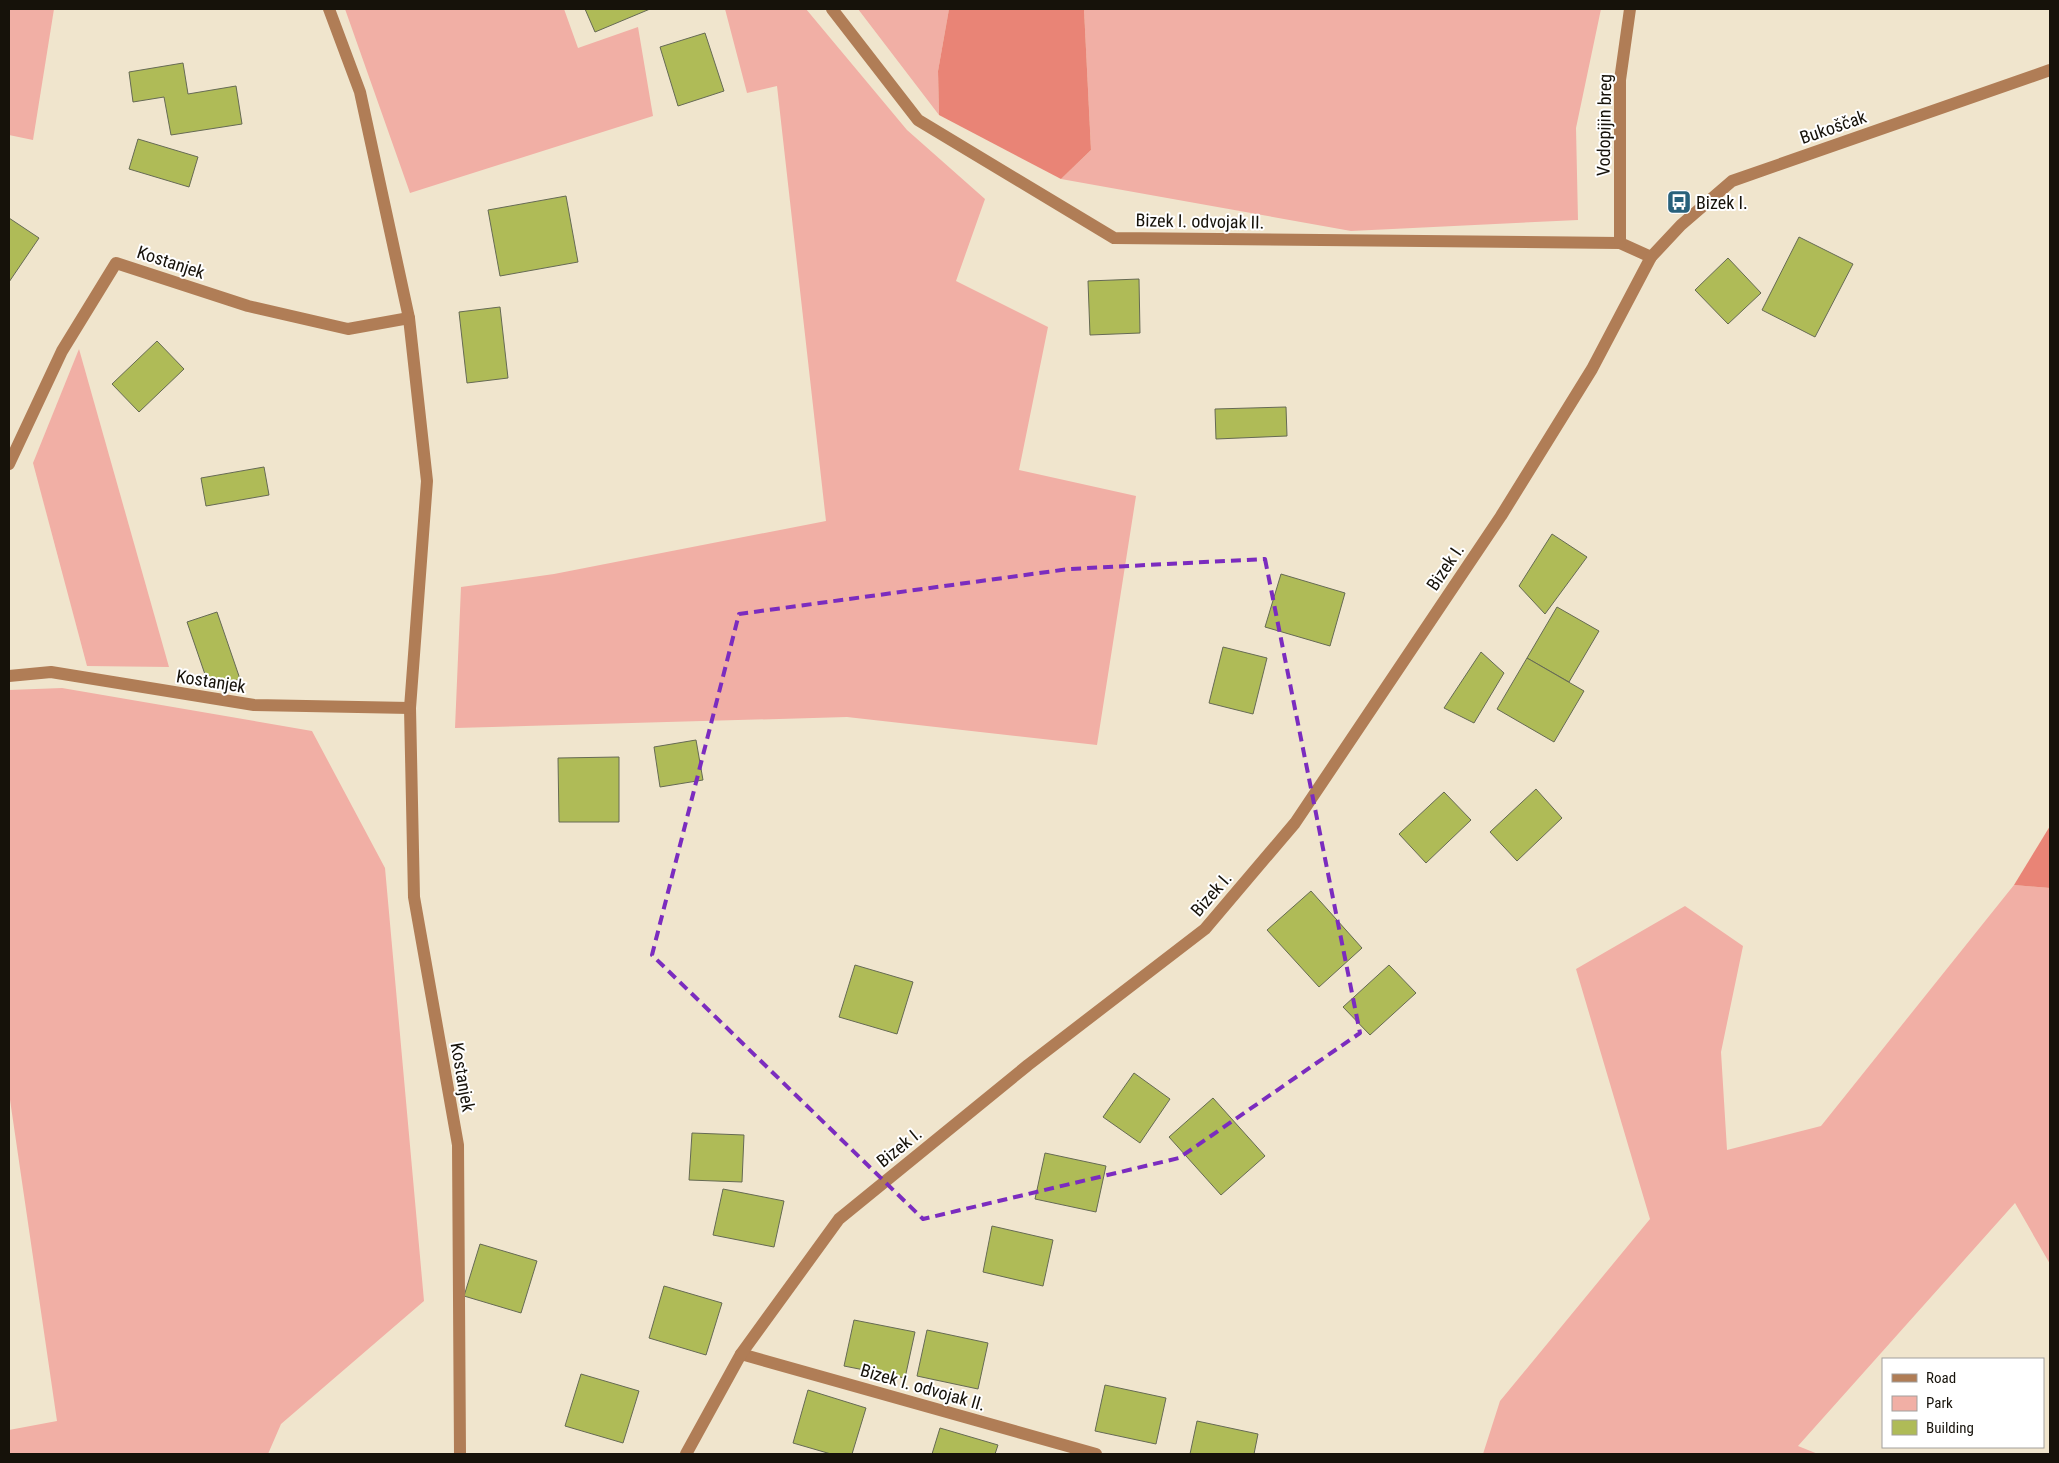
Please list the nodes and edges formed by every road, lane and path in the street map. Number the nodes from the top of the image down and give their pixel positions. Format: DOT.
graph roads {
  1 [pos="329,9"];
  2 [pos="832,9"];
  3 [pos="1630,9"];
  4 [pos="2050,70"];
  5 [pos="1620,243"];
  6 [pos="1651,257"];
  7 [pos="409,318"];
  8 [pos="9,464"];
  9 [pos="9,676"];
  10 [pos="410,708"];
  11 [pos="741,1354"];
  12 [pos="460,1454"];
  13 [pos="686,1454"];
  14 [pos="1096,1454"];
  1 -- 7 [label="street, Kostanjek"];
  2 -- 5 [label="street, Bizek I. odvojak II."];
  3 -- 5 [label="street, Vodopijin breg"];
  4 -- 6 [label="street, Bukoščak"];
  5 -- 6 [label="street, Bizek I. odvojak II."];
  6 -- 11 [label="street, Bizek I."];
  7 -- 8 [label="street, Kostanjek"];
  7 -- 10 [label="street, Kostanjek"];
  9 -- 10 [label="street, Kostanjek"];
  10 -- 12 [label="street, Kostanjek"];
  11 -- 13 [label="street, Bizek I."];
  11 -- 14 [label="street, Bizek I. odvojak II."];
}
